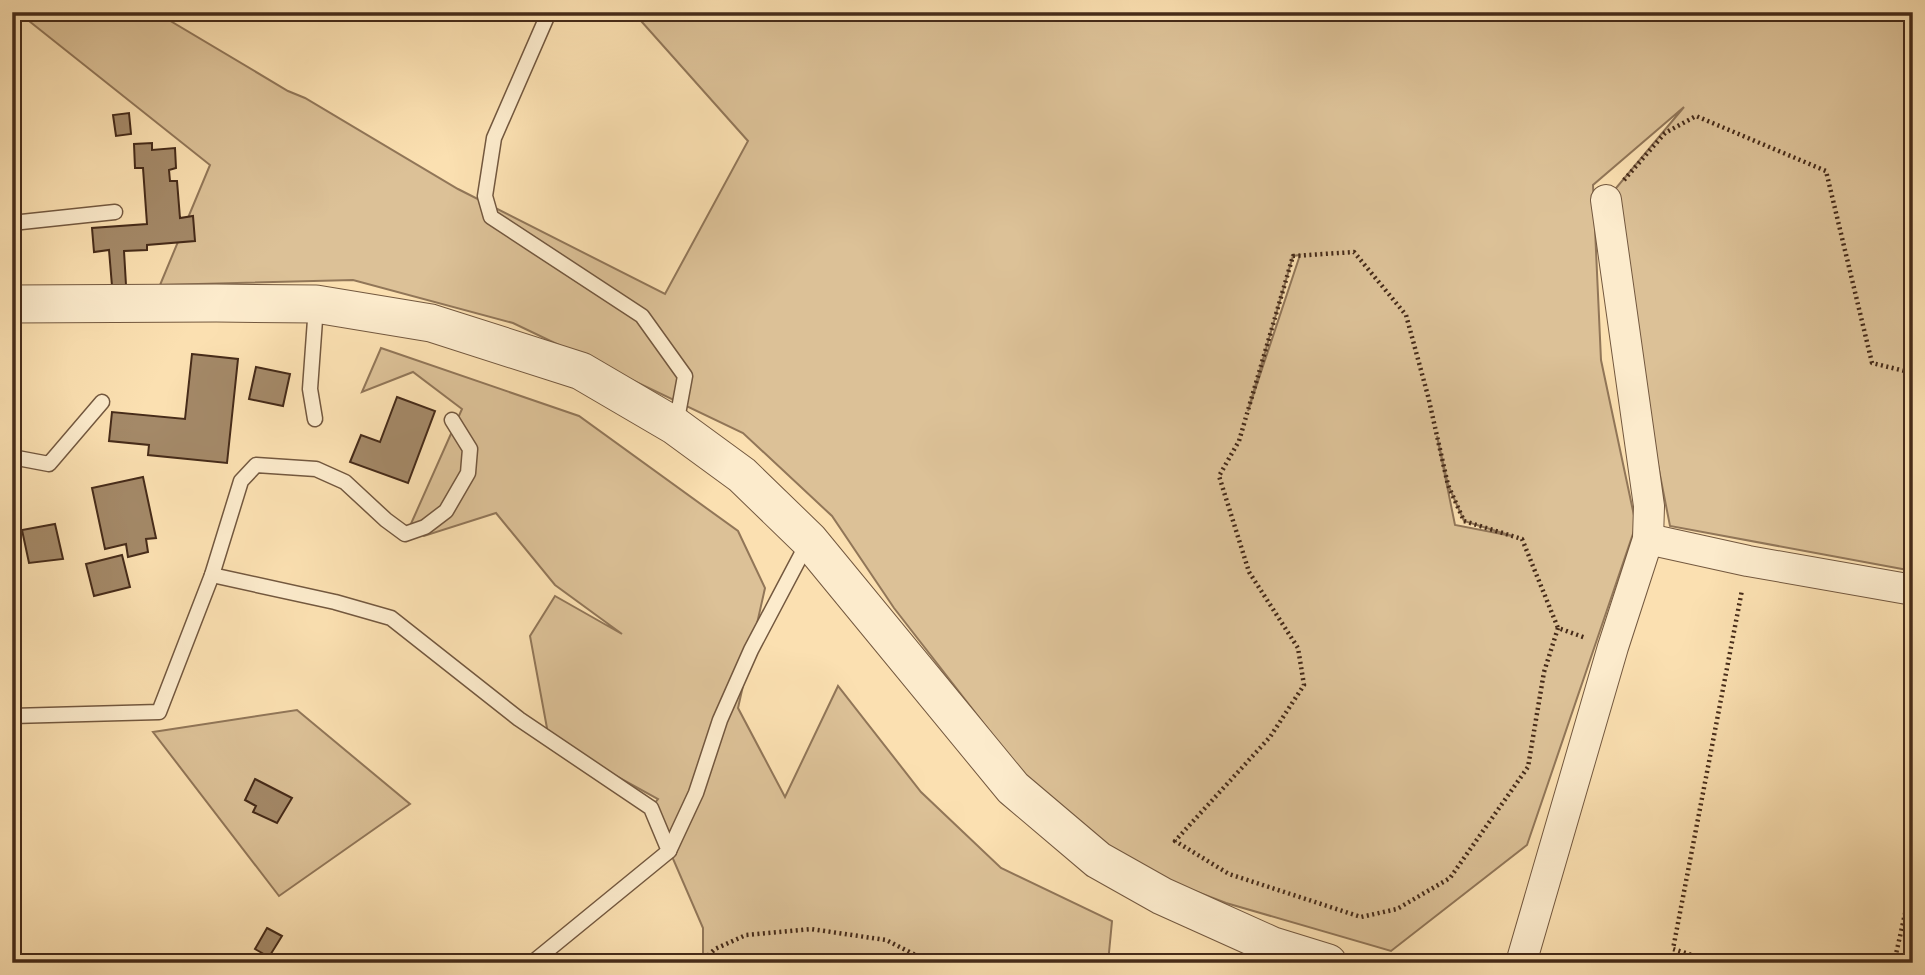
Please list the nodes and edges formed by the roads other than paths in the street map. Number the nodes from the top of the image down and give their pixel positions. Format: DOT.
graph roads {
  1 [pos="549,12"];
  2 [pos="1606,200"];
  3 [pos="115,212"];
  4 [pos="12,223"];
  5 [pos="12,304"];
  6 [pos="316,304"];
  7 [pos="102,402"];
  8 [pos="315,419"];
  9 [pos="452,420"];
  10 [pos="676,426"];
  11 [pos="12,457"];
  12 [pos="1648,538"];
  13 [pos="808,540"];
  14 [pos="212,575"];
  15 [pos="1913,590"];
  16 [pos="12,716"];
  17 [pos="669,851"];
  18 [pos="532,963"];
  19 [pos="1328,963"];
  20 [pos="1521,963"];
  1 -- 10 [label="lane"];
  2 -- 12 [label="street"];
  3 -- 4 [label="lane"];
  5 -- 6 [label="street"];
  6 -- 8 [label="lane"];
  6 -- 10 [label="street"];
  7 -- 11 [label="lane"];
  9 -- 14 [label="lane"];
  10 -- 13 [label="street"];
  12 -- 15 [label="street"];
  12 -- 20 [label="street"];
  13 -- 17 [label="lane"];
  13 -- 19 [label="street"];
  14 -- 16 [label="lane"];
  14 -- 17 [label="lane"];
  17 -- 18 [label="lane"];
}
